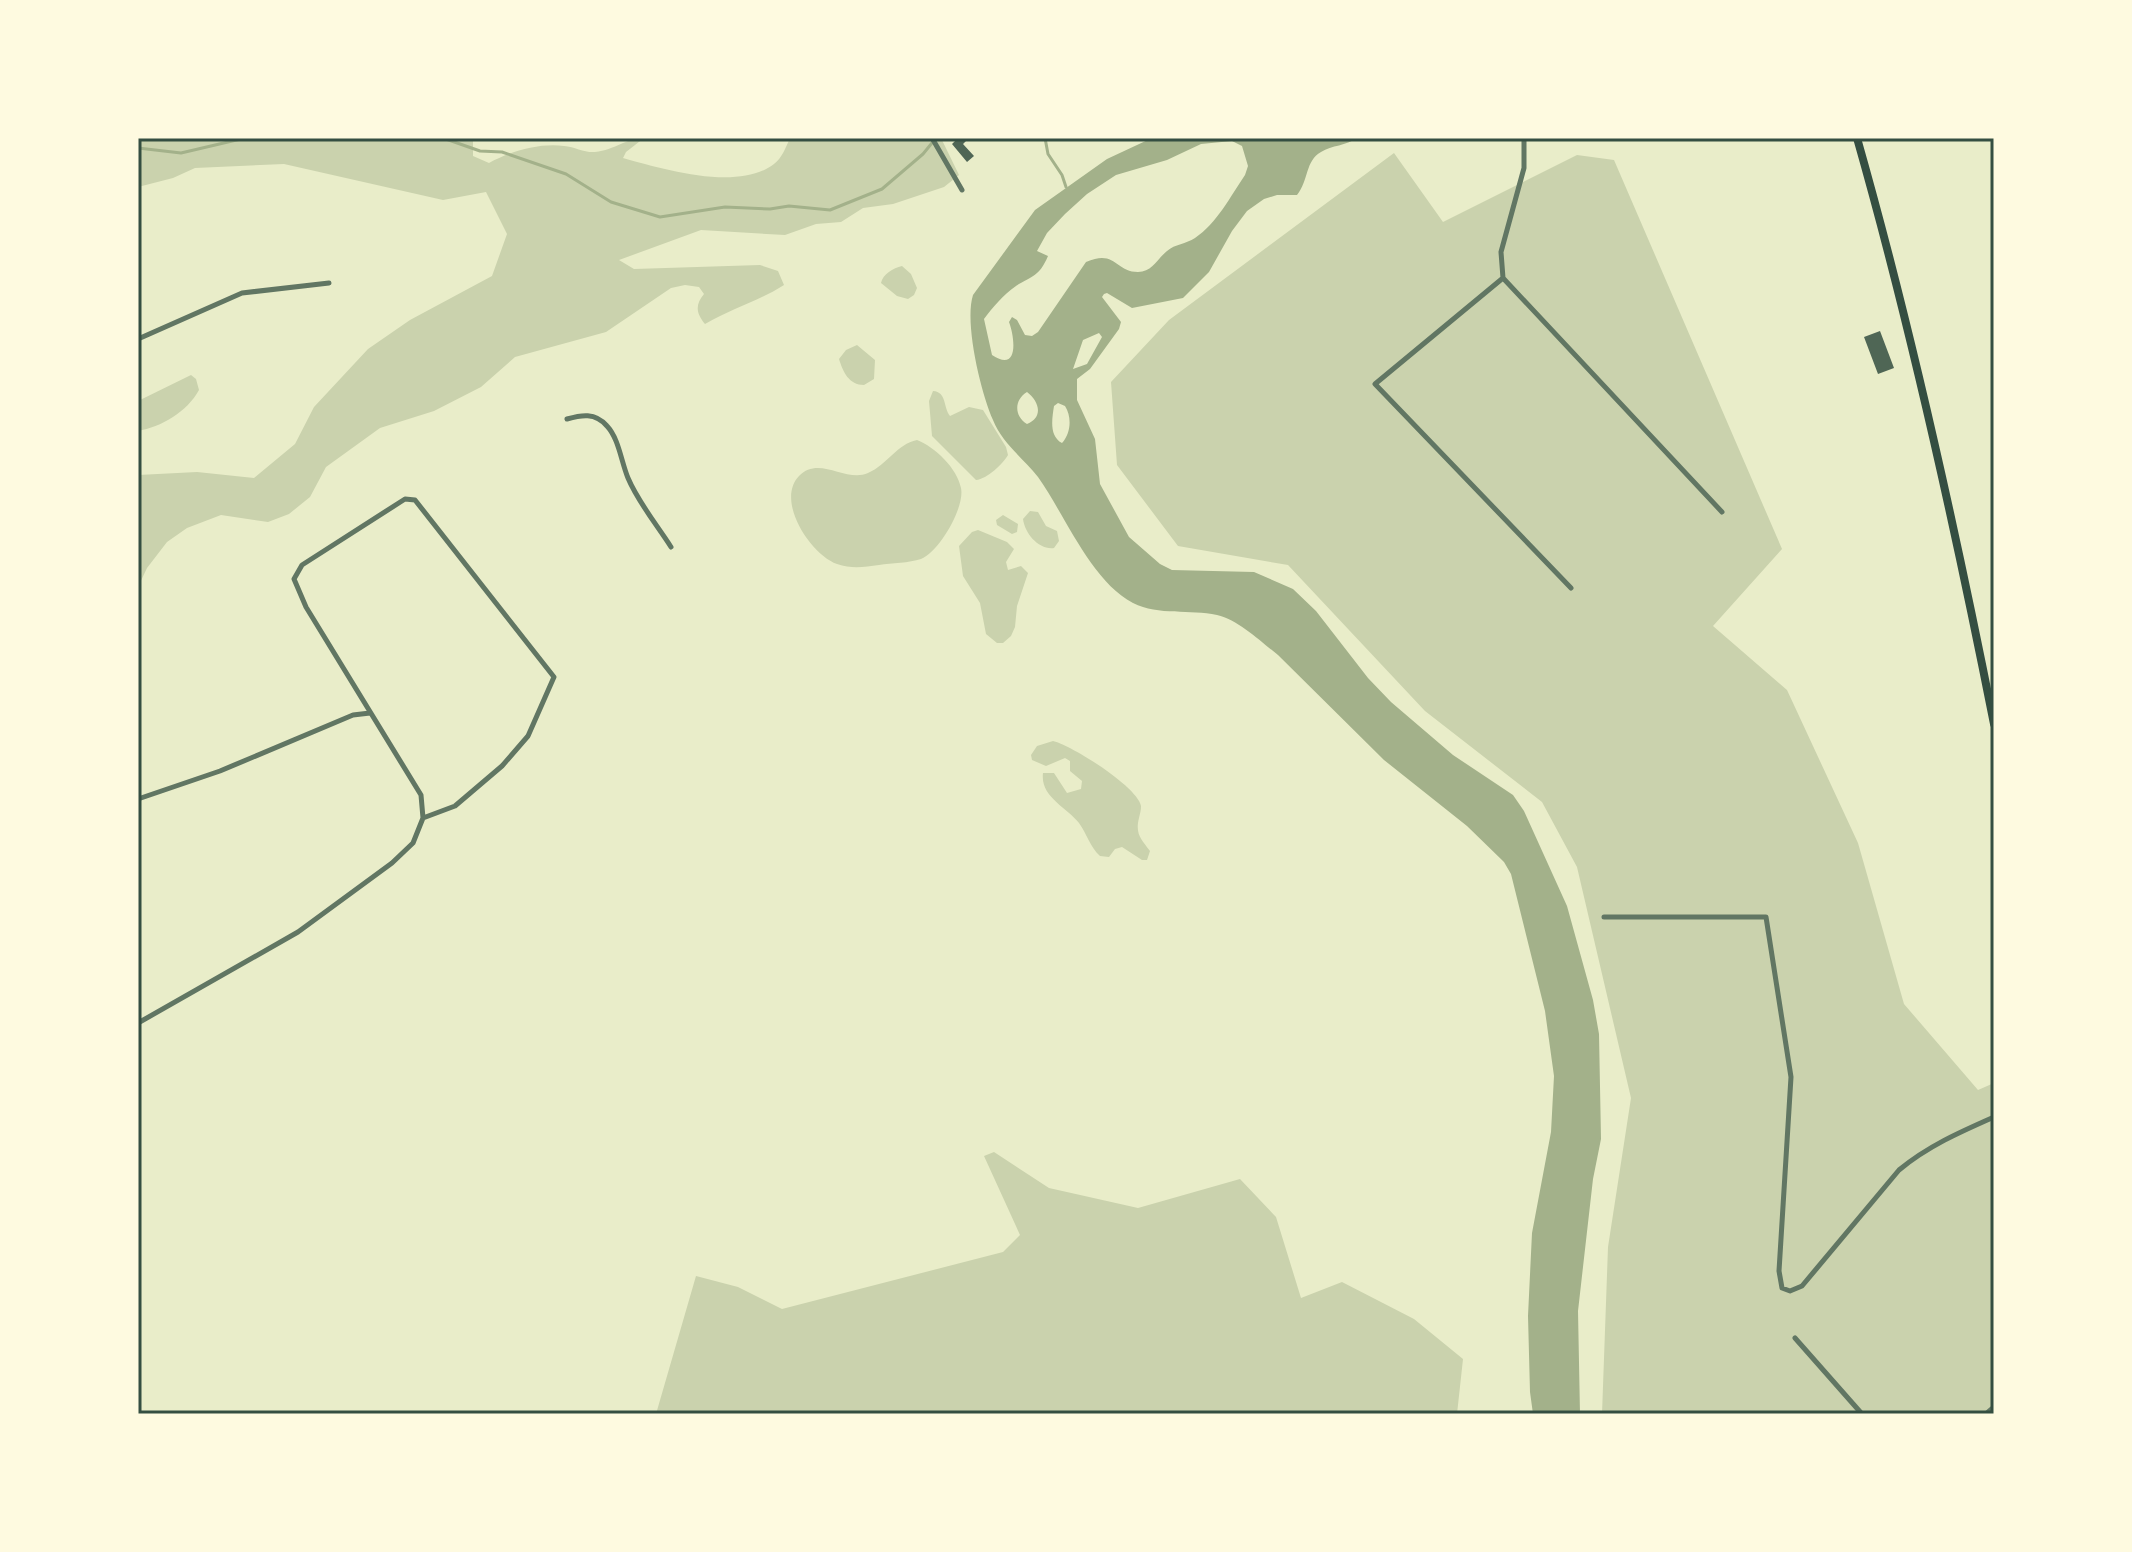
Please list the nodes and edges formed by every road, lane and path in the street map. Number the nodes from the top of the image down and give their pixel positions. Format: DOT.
graph roads {
  1 [pos="932,138"];
  2 [pos="1524,138"];
  3 [pos="1857,138"];
  4 [pos="962,190"];
  5 [pos="1503,278"];
  6 [pos="329,283"];
  7 [pos="138,339"];
  8 [pos="567,419"];
  9 [pos="1722,512"];
  10 [pos="671,547"];
  11 [pos="1571,588"];
  12 [pos="370,713"];
  13 [pos="1994,724"];
  14 [pos="138,799"];
  15 [pos="423,818"];
  16 [pos="1604,917"];
  17 [pos="138,1023"];
  18 [pos="1994,1117"];
  19 [pos="1795,1338"];
  20 [pos="1994,1407"];
  21 [pos="1862,1414"];
  22 [pos="1986,1414"];
  1 -- 4 [label="street"];
  2 -- 5 [label="street"];
  3 -- 13 [label="main road"];
  5 -- 9 [label="street"];
  5 -- 11 [label="street"];
  6 -- 7 [label="street"];
  8 -- 10 [label="street"];
  12 -- 14 [label="street"];
  12 -- 15 [label="street"];
  12 -- 15 [label="street"];
  15 -- 17 [label="street"];
  16 -- 18 [label="street"];
  19 -- 21 [label="street"];
  20 -- 22 [label="street"];
}
